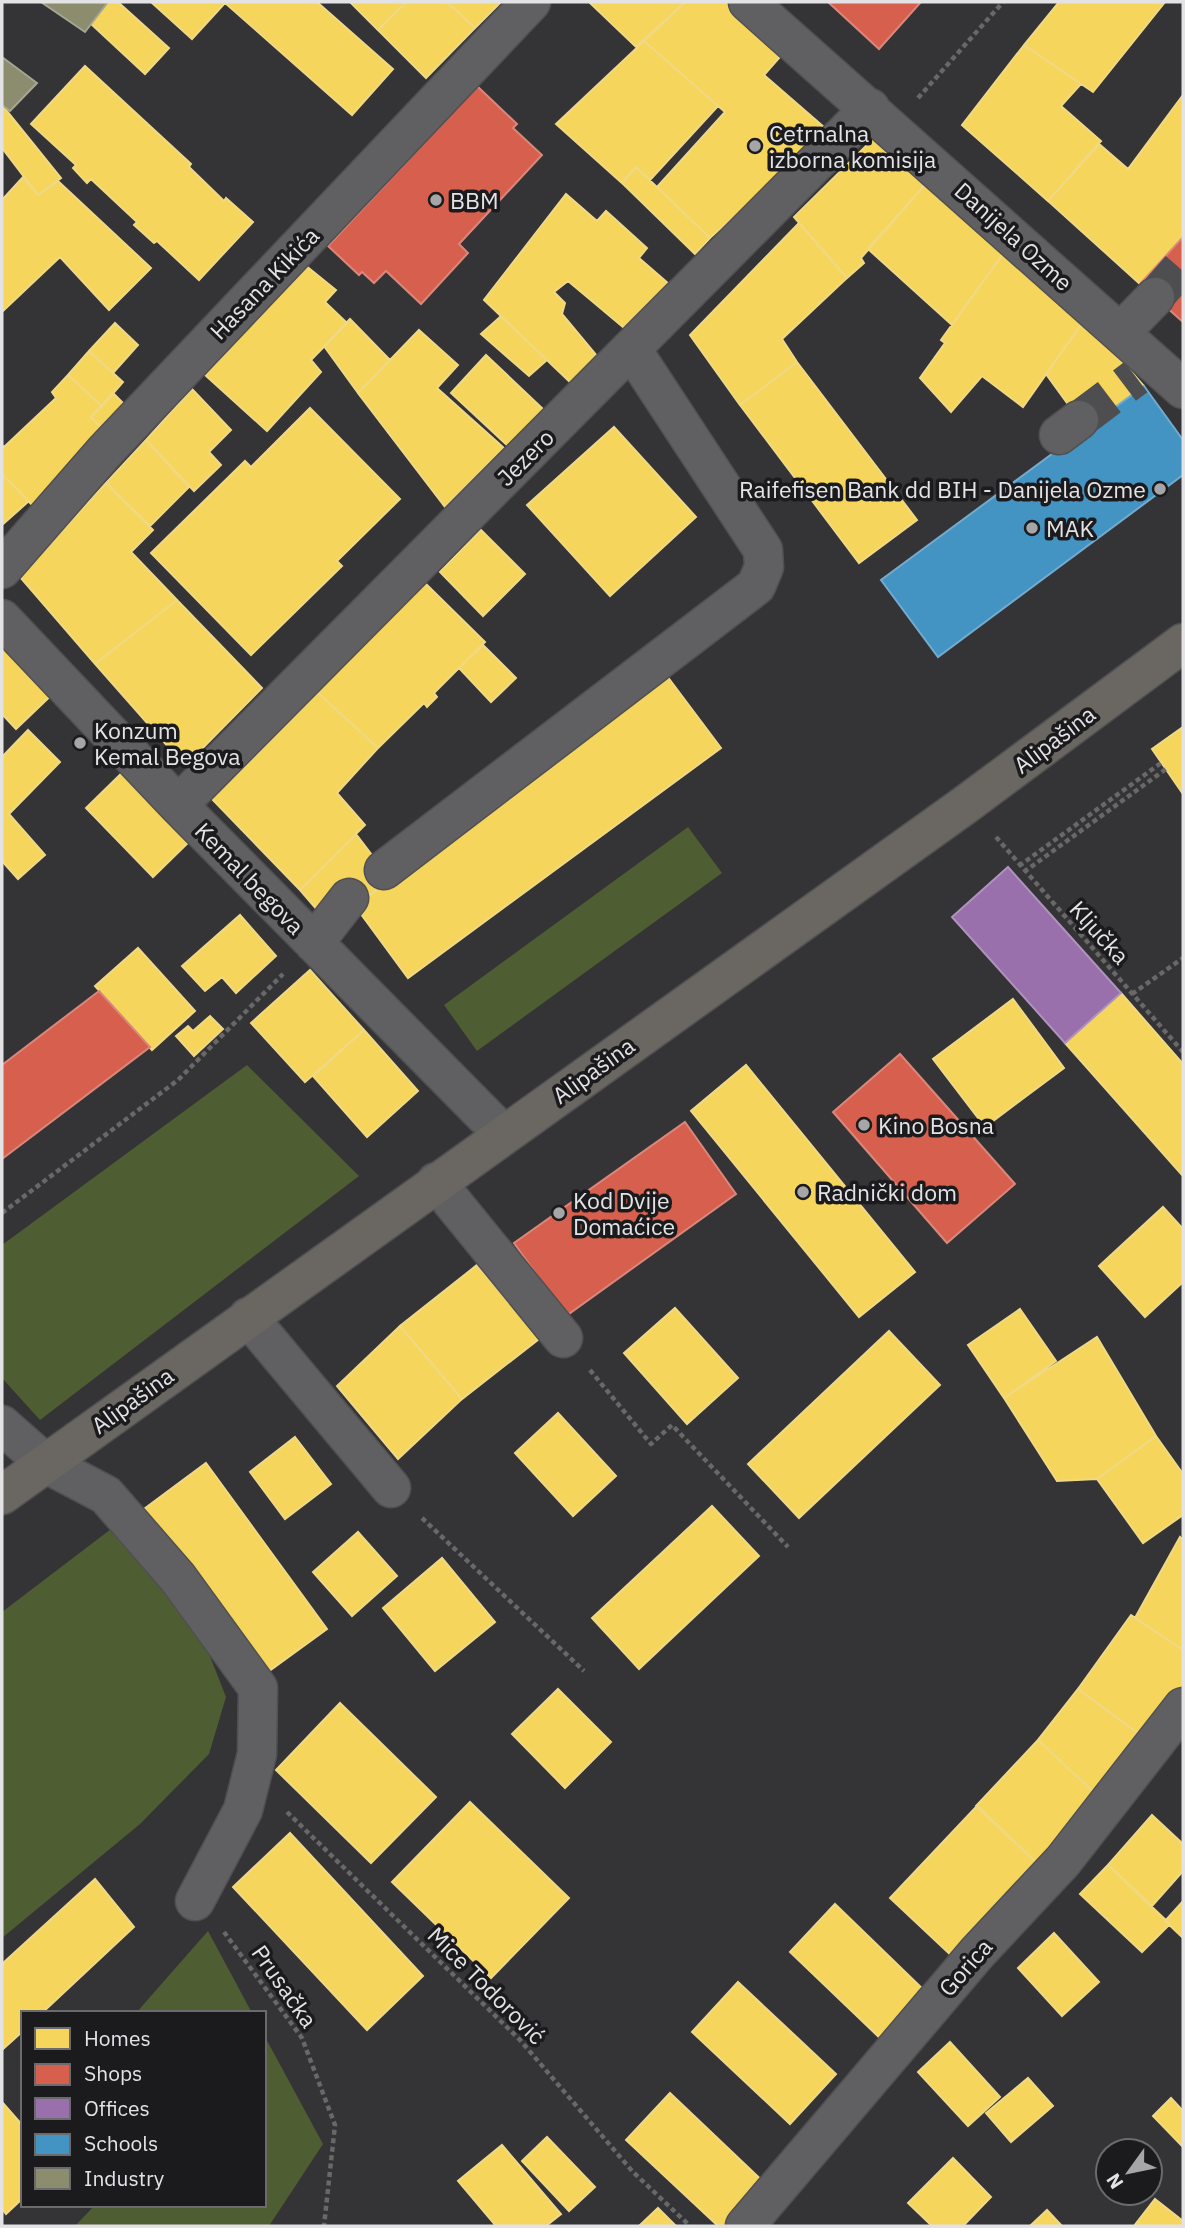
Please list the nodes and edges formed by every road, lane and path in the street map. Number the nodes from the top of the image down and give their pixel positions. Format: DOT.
graph roads {
  1 [pos="531,2"];
  2 [pos="748,2"];
  3 [pos="1003,2"];
  4 [pos="881,118"];
  5 [pos="1155,297"];
  6 [pos="1121,332"];
  7 [pos="632,350"];
  8 [pos="1183,389"];
  9 [pos="2,569"];
  10 [pos="2,619"];
  11 [pos="1183,643"];
  12 [pos="1161,763"];
  13 [pos="1166,769"];
  14 [pos="178,805"];
  15 [pos="993,834"];
  16 [pos="1019,866"];
  17 [pos="384,870"];
  18 [pos="1024,872"];
  19 [pos="349,898"];
  20 [pos="314,943"];
  21 [pos="1183,958"];
  22 [pos="1132,994"];
  23 [pos="1183,1052"];
  24 [pos="503,1134"];
  25 [pos="436,1182"];
  26 [pos="2,1213"];
  27 [pos="248,1317"];
  28 [pos="563,1338"];
  29 [pos="2,1425"];
  30 [pos="45,1463"];
  31 [pos="391,1488"];
  32 [pos="2,1495"];
  33 [pos="788,1547"];
  34 [pos="584,1671"];
  35 [pos="1183,1707"];
  36 [pos="251,1777"];
  37 [pos="195,1900"];
  38 [pos="324,2226"];
  39 [pos="690,2226"];
  40 [pos="745,2226"];
  1 -- 9 [label="street, Hasana Kikića"];
  2 -- 4 [label="street, Danijela Ozme"];
  3 -- 4 [label="path"];
  4 -- 6 [label="street, Danijela Ozme"];
  4 -- 7 [label="street, Jezero"];
  5 -- 6 [label="street"];
  6 -- 8 [label="street, Danijela Ozme"];
  7 -- 14 [label="street, Jezero"];
  7 -- 17 [label="street"];
  10 -- 14 [label="street, Kemal begova"];
  11 -- 24 [label="main road, Alipašina"];
  12 -- 16 [label="path"];
  13 -- 18 [label="path"];
  14 -- 20 [label="street, Kemal begova"];
  15 -- 16 [label="path, Ključka"];
  16 -- 18 [label="path, Ključka"];
  18 -- 22 [label="path, Ključka"];
  19 -- 20 [label="street"];
  20 -- 24 [label="street, Kemal begova"];
  20 -- 26 [label="path"];
  21 -- 22 [label="path"];
  22 -- 23 [label="path, Ključka"];
  24 -- 25 [label="main road, Alipašina"];
  25 -- 27 [label="main road, Alipašina"];
  25 -- 28 [label="street"];
  27 -- 30 [label="main road, Alipašina"];
  27 -- 31 [label="street"];
  28 -- 33 [label="path"];
  29 -- 30 [label="street"];
  30 -- 32 [label="main road, Alipašina"];
  30 -- 36 [label="street"];
  31 -- 34 [label="path"];
  35 -- 40 [label="street, Gorica"];
  36 -- 37 [label="street"];
  36 -- 39 [label="path, Mice Todorović"];
  37 -- 38 [label="path, Prusačka"];
}
